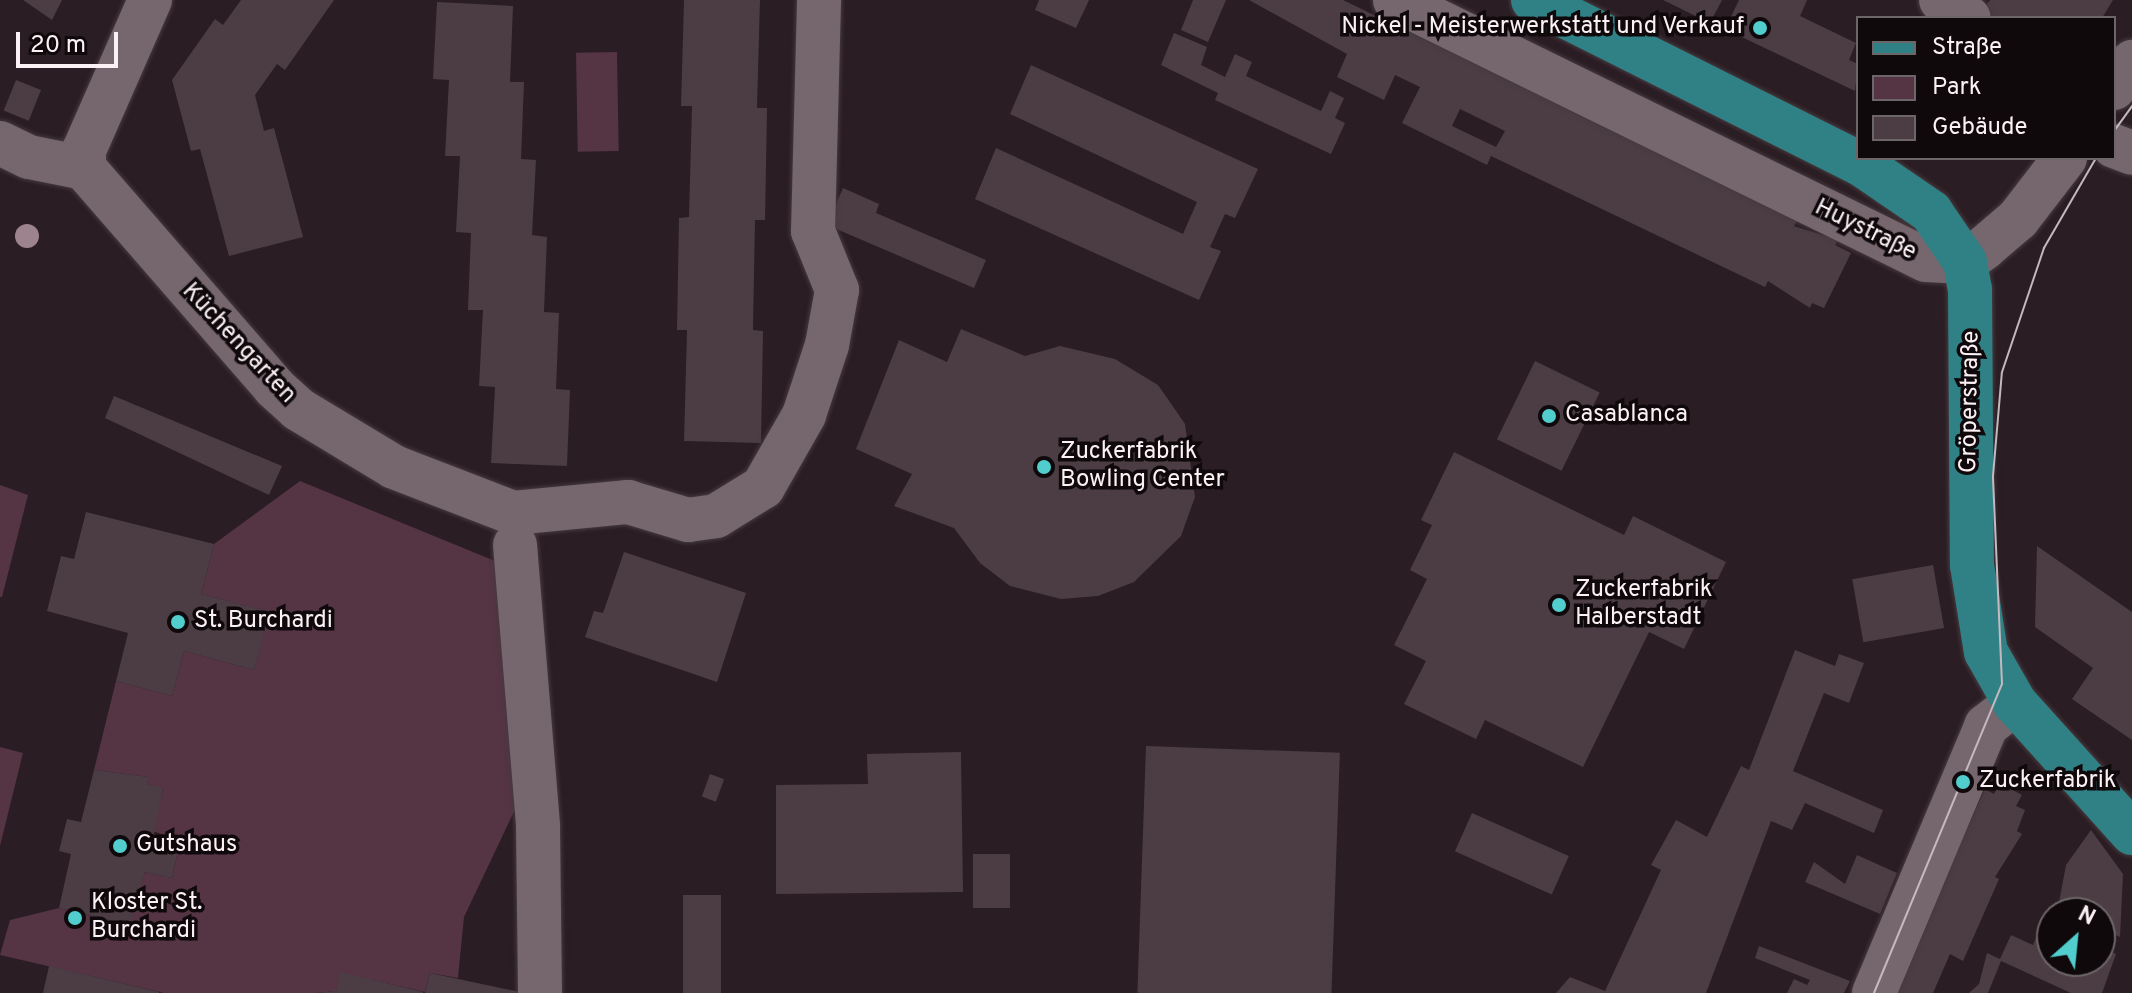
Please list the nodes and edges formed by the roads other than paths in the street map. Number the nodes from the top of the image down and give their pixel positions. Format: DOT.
graph roads {
  1 [pos="150,0"];
  2 [pos="819,0"];
  3 [pos="1395,0"];
  4 [pos="1533,0"];
  5 [pos="1941,0"];
  6 [pos="1966,16"];
  7 [pos="2132,62"];
  8 [pos="2116,85"];
  9 [pos="0,143"];
  10 [pos="2063,160"];
  11 [pos="84,168"];
  12 [pos="1965,262"];
  13 [pos="515,545"];
  14 [pos="2008,694"];
  15 [pos="2132,833"];
  16 [pos="540,993"];
  17 [pos="1874,993"];
  1 -- 11 [label="street"];
  2 -- 11 [label="street, Küchengarten"];
  3 -- 12 [label="street, Huystraße"];
  4 -- 12 [label="main road, Huystraße"];
  5 -- 6 [label="street"];
  7 -- 8 [label="street"];
  9 -- 11 [label="street"];
  10 -- 12 [label="street"];
  12 -- 14 [label="main road, Gröperstraße"];
  13 -- 16 [label="street"];
  14 -- 15 [label="main road, Gröperstraße"];
  14 -- 17 [label="street"];
}
